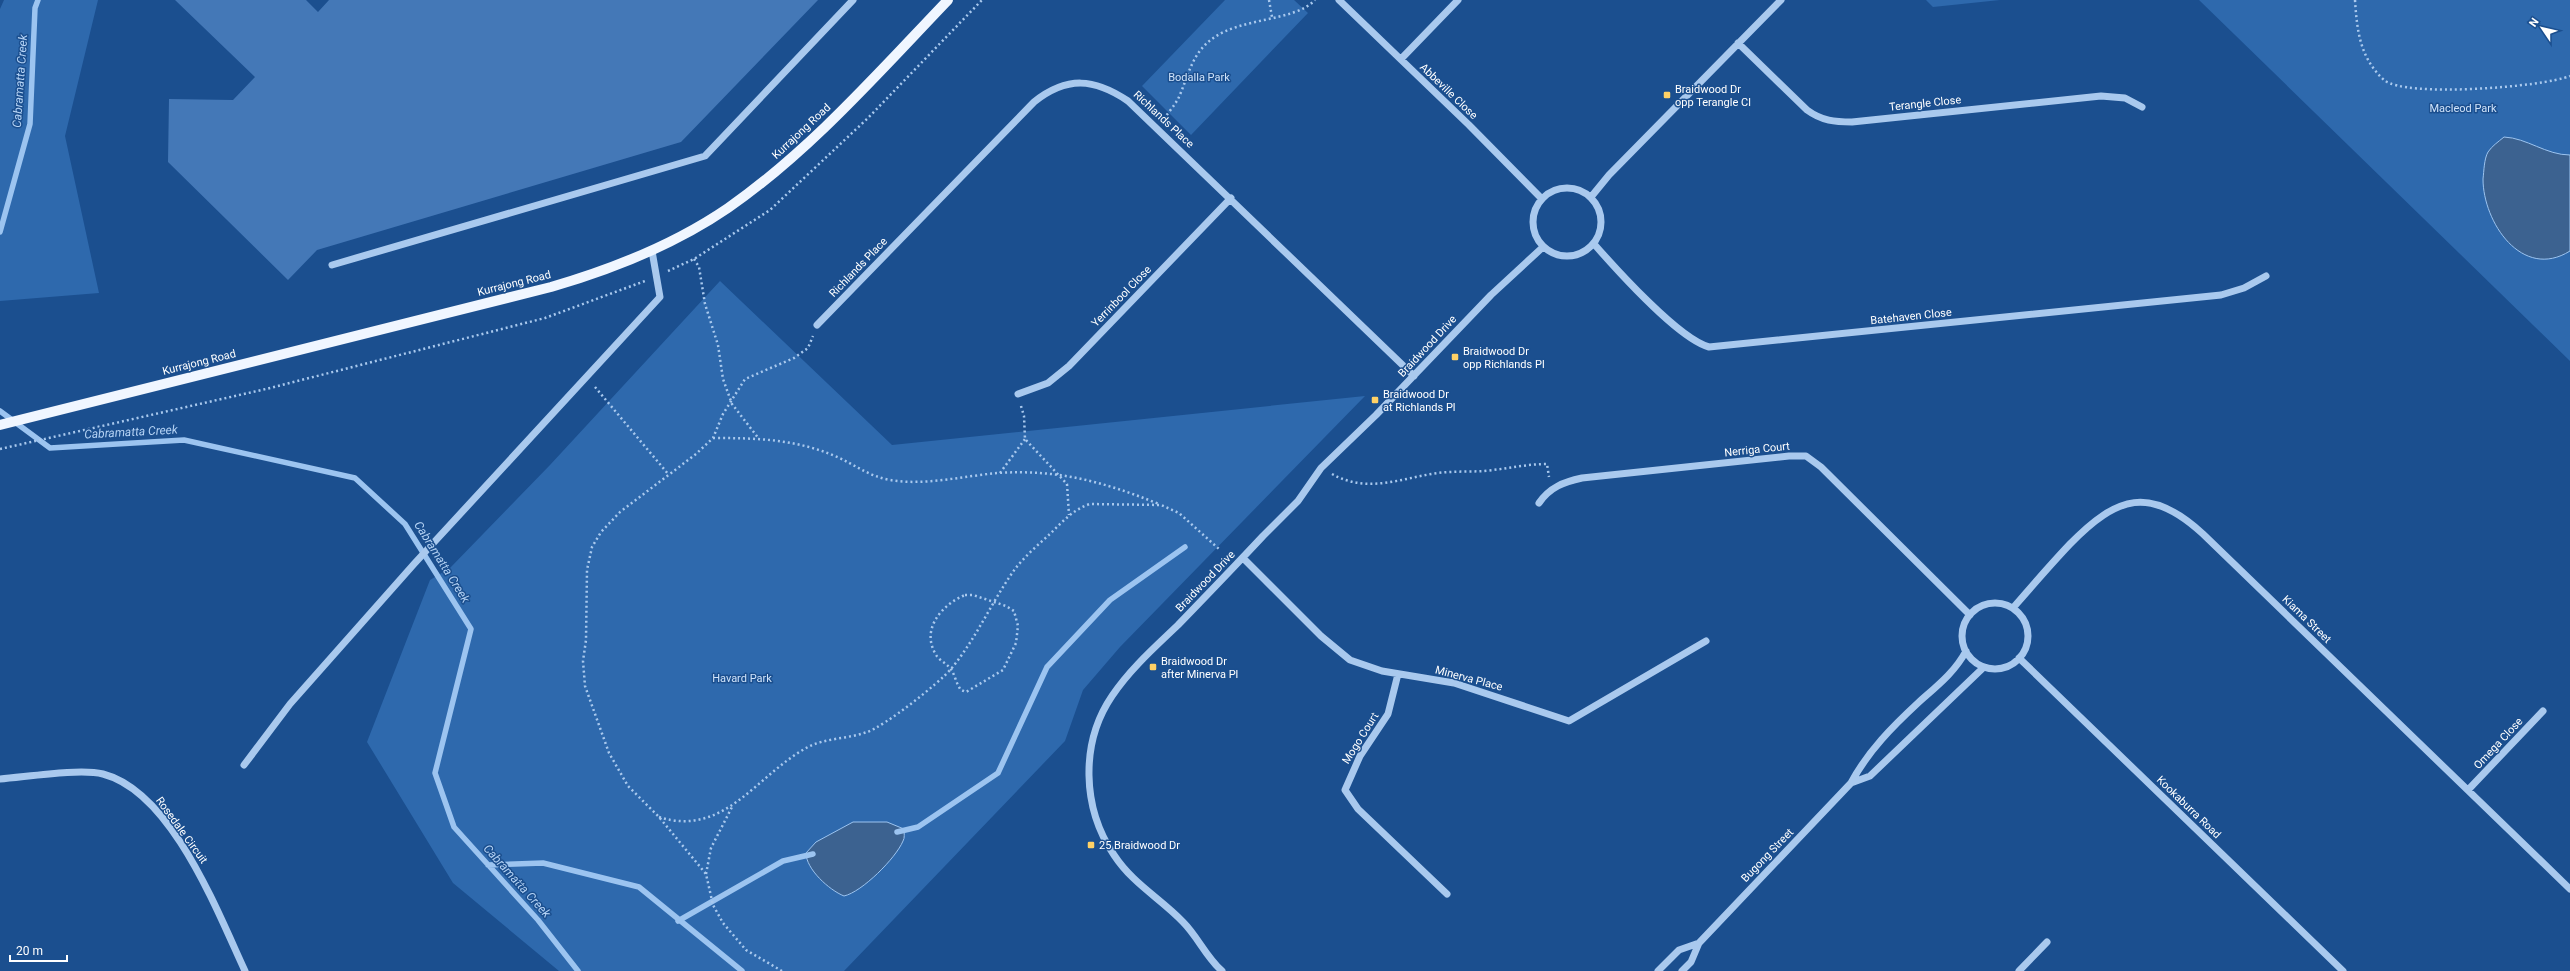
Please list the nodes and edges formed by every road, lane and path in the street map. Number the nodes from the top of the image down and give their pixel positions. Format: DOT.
graph roads {
  1 [pos="853,0"];
  2 [pos="948,0"];
  3 [pos="1269,0"];
  4 [pos="1315,0"];
  5 [pos="1339,0"];
  6 [pos="1458,0"];
  7 [pos="1781,0"];
  8 [pos="2355,0"];
  9 [pos="1272,17"];
  10 [pos="1738,43"];
  11 [pos="1401,59"];
  12 [pos="2570,76"];
  13 [pos="2142,107"];
  14 [pos="1157,127"];
  15 [pos="1591,197"];
  16 [pos="1231,198"];
  17 [pos="1542,199"];
  18 [pos="1594,244"];
  19 [pos="1543,246"];
  20 [pos="652,251"];
  21 [pos="694,259"];
  22 [pos="332,265"];
  23 [pos="2266,276"];
  24 [pos="817,325"];
  25 [pos="1414,376"];
  26 [pos="587,377"];
  27 [pos="1018,394"];
  28 [pos="731,401"];
  29 [pos="128,419"];
  30 [pos="0,425"];
  31 [pos="713,438"];
  32 [pos="759,439"];
  33 [pos="1025,439"];
  34 [pos="0,449"];
  35 [pos="1321,468"];
  36 [pos="1000,473"];
  37 [pos="1056,473"];
  38 [pos="669,475"];
  39 [pos="1550,490"];
  40 [pos="1539,503"];
  41 [pos="1161,505"];
  42 [pos="1069,516"];
  43 [pos="1219,549"];
  44 [pos="1243,558"];
  45 [pos="994,602"];
  46 [pos="2013,608"];
  47 [pos="1970,615"];
  48 [pos="1706,641"];
  49 [pos="1966,651"];
  50 [pos="2020,658"];
  51 [pos="1984,667"];
  52 [pos="951,669"];
  53 [pos="1398,674"];
  54 [pos="2543,711"];
  55 [pos="244,765"];
  56 [pos="0,779"];
  57 [pos="1851,783"];
  58 [pos="2468,790"];
  59 [pos="732,807"];
  60 [pos="659,817"];
  61 [pos="706,874"];
  62 [pos="2570,889"];
  63 [pos="1447,894"];
  64 [pos="2047,942"];
  65 [pos="1699,943"];
  66 [pos="245,971"];
  67 [pos="782,971"];
  68 [pos="1222,971"];
  69 [pos="1658,971"];
  70 [pos="1682,971"];
  71 [pos="2019,971"];
  72 [pos="2343,971"];
  1 -- 22 [label="street"];
  2 -- 20 [label="main road, Kurrajong Road"];
  3 -- 9 [label="path"];
  4 -- 9 [label="path"];
  5 -- 11 [label="street, Abbeville Close"];
  6 -- 11 [label="street"];
  7 -- 10 [label="street"];
  8 -- 12 [label="path"];
  9 -- 14 [label="path"];
  10 -- 13 [label="street, Terangle Close"];
  10 -- 15 [label="street"];
  11 -- 17 [label="street, Abbeville Close"];
  14 -- 16 [label="street, Richlands Place"];
  14 -- 24 [label="street, Richlands Place"];
  15 -- 17 [label="street"];
  15 -- 18 [label="street"];
  16 -- 25 [label="street, Richlands Place"];
  16 -- 27 [label="street, Yerrinbool Close"];
  17 -- 19 [label="street"];
  18 -- 19 [label="street"];
  18 -- 23 [label="street, Batehaven Close"];
  19 -- 25 [label="street, Braidwood Drive"];
  20 -- 26 [label="street"];
  20 -- 30 [label="main road, Kurrajong Road"];
  21 -- 28 [label="path"];
  24 -- 28 [label="path"];
  25 -- 35 [label="street, Braidwood Drive"];
  26 -- 38 [label="path"];
  26 -- 55 [label="street"];
  27 -- 33 [label="path"];
  28 -- 31 [label="path"];
  28 -- 32 [label="path"];
  29 -- 34 [label="path"];
  31 -- 32 [label="path"];
  31 -- 38 [label="path"];
  32 -- 36 [label="path"];
  33 -- 36 [label="path"];
  33 -- 37 [label="path"];
  35 -- 39 [label="path"];
  35 -- 44 [label="street, Braidwood Drive"];
  36 -- 37 [label="path"];
  37 -- 41 [label="path"];
  37 -- 42 [label="path"];
  38 -- 60 [label="path"];
  39 -- 40 [label="street, Nerriga Court"];
  39 -- 47 [label="street, Nerriga Court"];
  41 -- 42 [label="path"];
  41 -- 43 [label="path"];
  42 -- 45 [label="path"];
  44 -- 53 [label="street, Minerva Place"];
  44 -- 68 [label="street, Braidwood Drive"];
  45 -- 52 [label="path"];
  45 -- 52 [label="path"];
  45 -- 52 [label="path"];
  46 -- 47 [label="street"];
  46 -- 50 [label="street"];
  46 -- 58 [label="street, Kiama Street"];
  47 -- 49 [label="street"];
  48 -- 53 [label="street, Minerva Place"];
  49 -- 51 [label="street"];
  49 -- 57 [label="street, Bugong Street"];
  50 -- 51 [label="street"];
  50 -- 72 [label="street, Kookaburra Road"];
  51 -- 57 [label="street, Bugong Street"];
  52 -- 59 [label="path"];
  53 -- 63 [label="street, Mogo Court"];
  54 -- 58 [label="street, Omega Close"];
  56 -- 66 [label="street, Rosedale Circuit"];
  57 -- 65 [label="street, Bugong Street"];
  58 -- 62 [label="street, Kiama Street"];
  59 -- 60 [label="path"];
  59 -- 61 [label="path"];
  60 -- 61 [label="path"];
  61 -- 67 [label="path"];
  64 -- 71 [label="street"];
  65 -- 69 [label="street, Bugong Street"];
  65 -- 70 [label="street, Bugong Street"];
}
